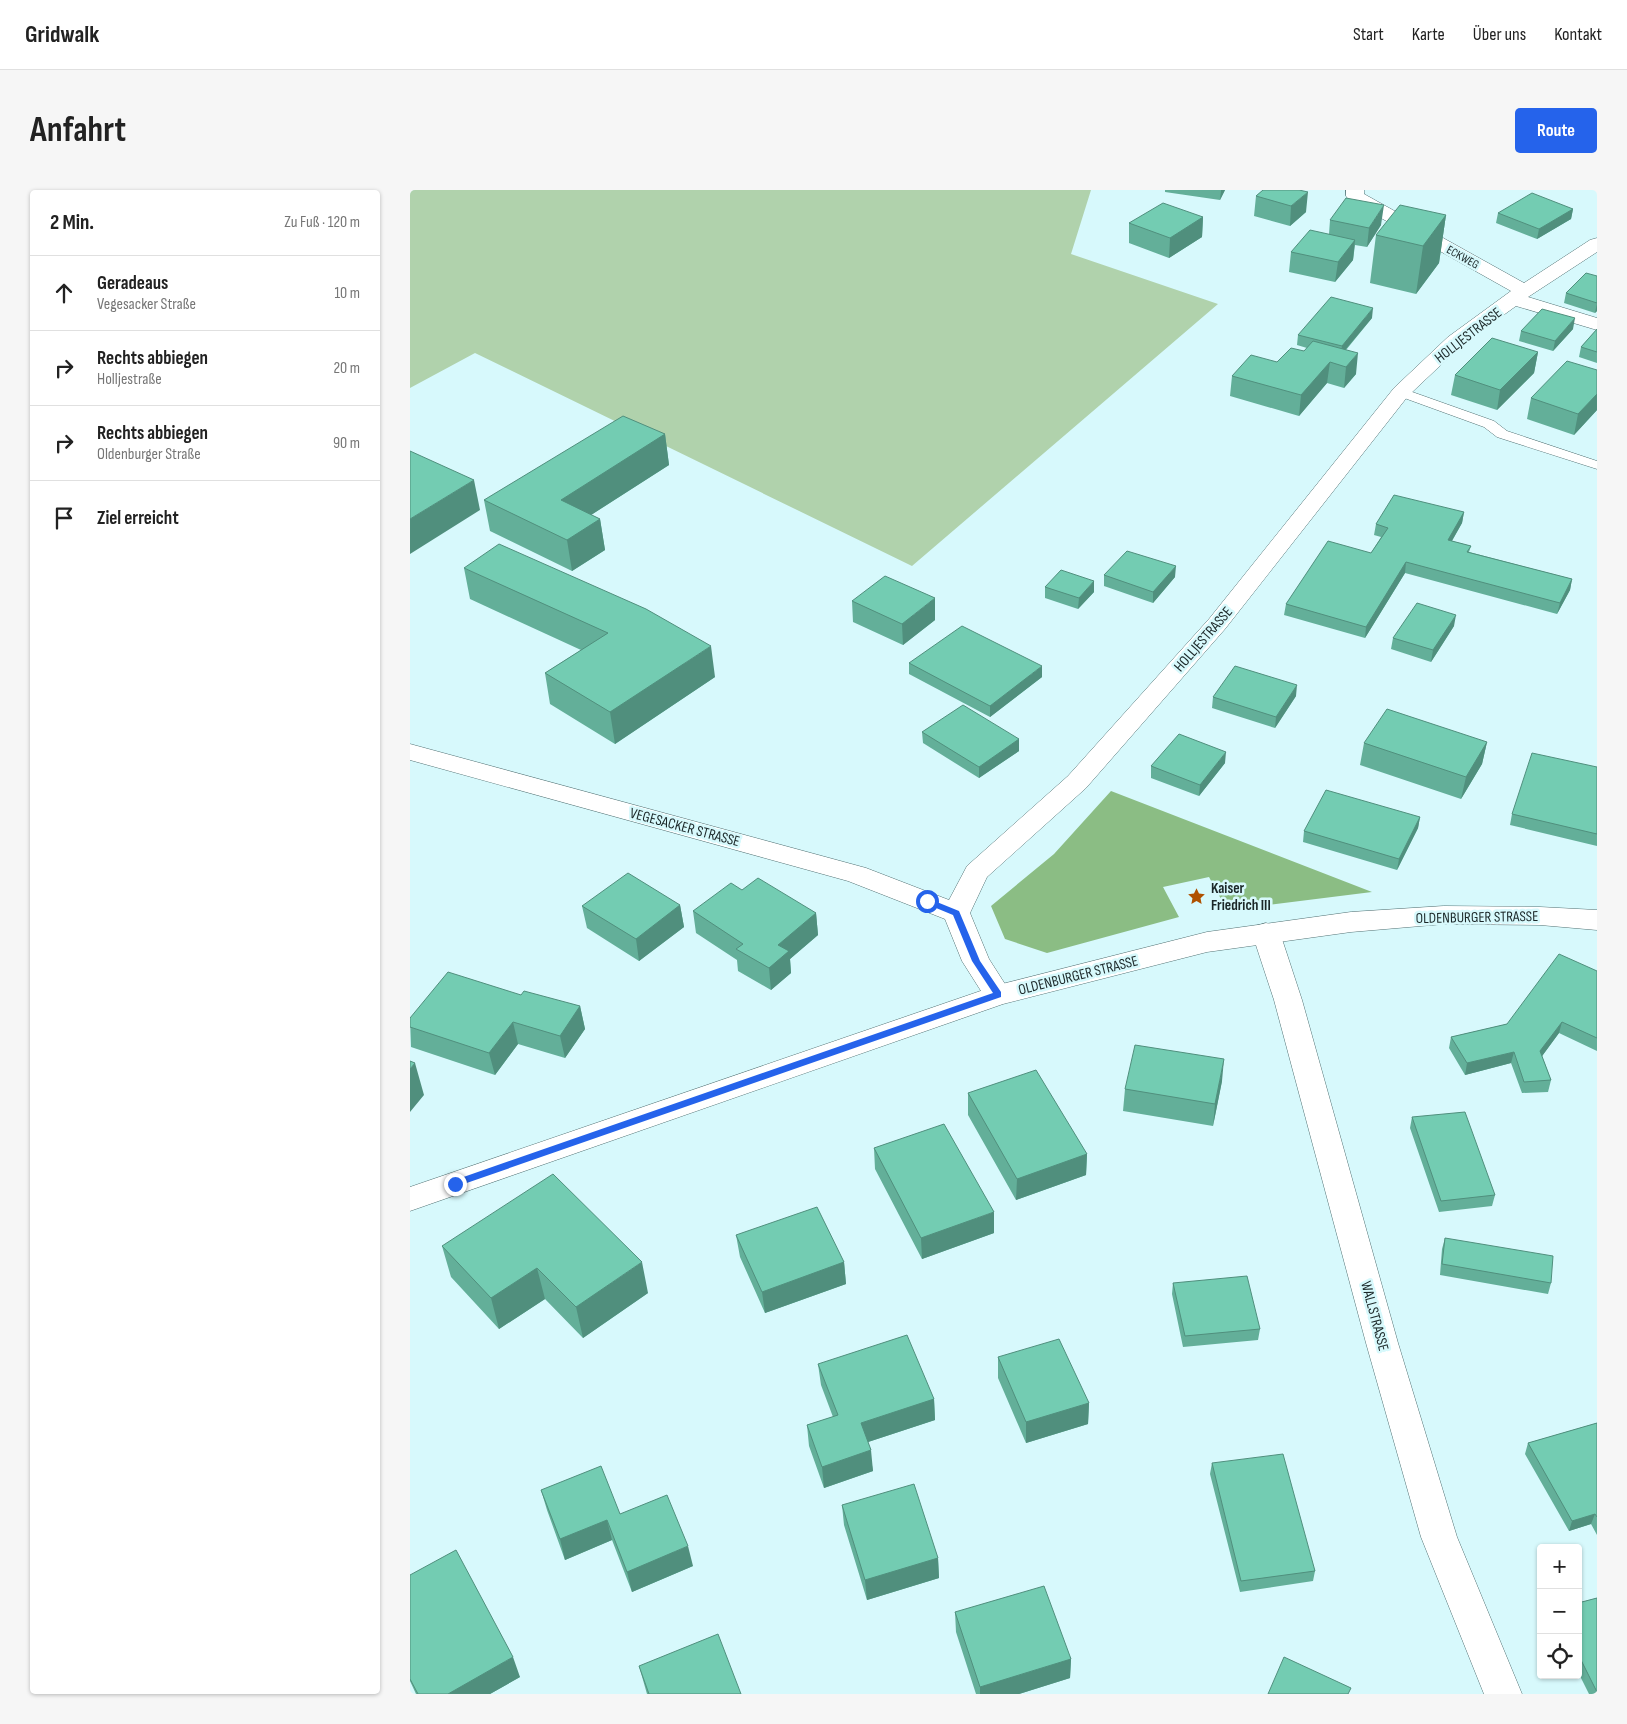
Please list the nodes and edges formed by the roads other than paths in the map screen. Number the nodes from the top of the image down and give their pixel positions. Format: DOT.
graph roads {
  1 [pos="1356,190"];
  2 [pos="1597,244"];
  3 [pos="1519,295"];
  4 [pos="1597,324"];
  5 [pos="1401,392"];
  6 [pos="1597,465"];
  7 [pos="410,752"];
  8 [pos="956,913"];
  9 [pos="1597,920"];
  10 [pos="1266,933"];
  11 [pos="998,995"];
  12 [pos="410,1199"];
  13 [pos="1503,1694"];
  1 -- 3 [label="street, ECKWEG"];
  2 -- 3 [label="street, HOLLJESTRASSE"];
  3 -- 4 [label="street, HOLLJESTRASSE"];
  3 -- 5 [label="street, HOLLJESTRASSE"];
  5 -- 6 [label="lane"];
  5 -- 8 [label="street, HOLLJESTRASSE"];
  7 -- 8 [label="street, VEGESACKER STRASSE"];
  8 -- 11 [label="street"];
  9 -- 10 [label="street, OLDENBURGER STRASSE"];
  10 -- 11 [label="street, OLDENBURGER STRASSE"];
  10 -- 13 [label="street, WALLSTRASSE"];
  11 -- 12 [label="street, OLDENBURGER STRASSE"];
}
